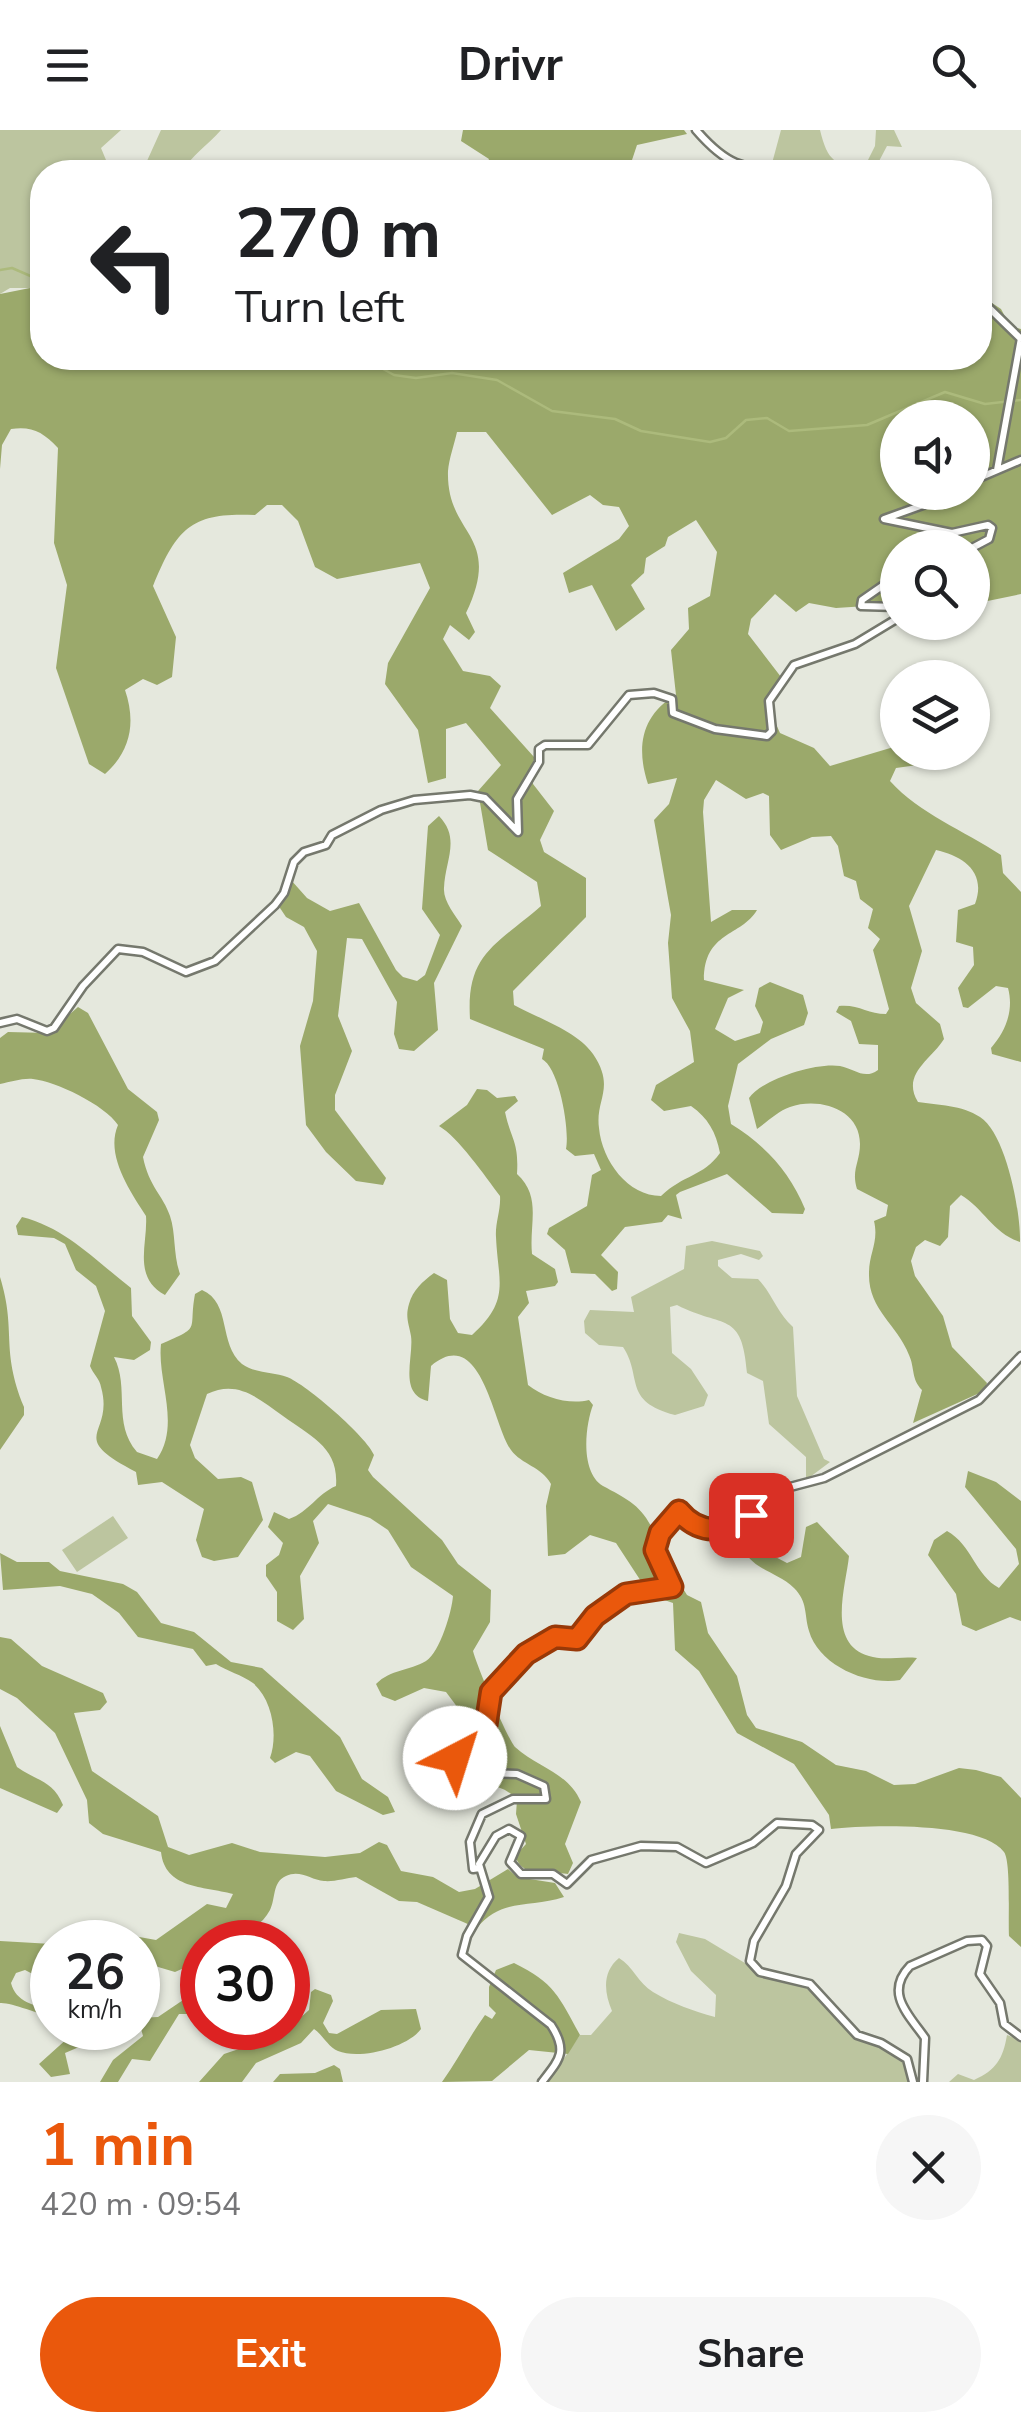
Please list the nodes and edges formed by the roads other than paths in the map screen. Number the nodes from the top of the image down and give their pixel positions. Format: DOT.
graph roads {
  1 [pos="696,130"];
  2 [pos="728,160"];
  3 [pos="992,313"];
  4 [pos="1021,338"];
  5 [pos="1021,460"];
  6 [pos="997,470"];
  7 [pos="990,473"];
  8 [pos="909,510"];
  9 [pos="937,530"];
  10 [pos="966,530"];
  11 [pos="990,535"];
  12 [pos="880,587"];
  13 [pos="880,607"];
  14 [pos="880,629"];
  15 [pos="0,1022"];
  16 [pos="1021,1356"];
  17 [pos="480,1868"];
  18 [pos="1021,2036"];
  19 [pos="542,2082"];
  20 [pos="913,2082"];
  21 [pos="923,2082"];
  1 -- 2 [label="street"];
  3 -- 4 [label="street"];
  4 -- 6 [label="street"];
  5 -- 6 [label="street"];
  6 -- 7 [label="street"];
  8 -- 9 [label="street"];
  10 -- 11 [label="street"];
  12 -- 13 [label="street"];
  14 -- 15 [label="street"];
  16 -- 17 [label="street"];
  17 -- 19 [label="street"];
  17 -- 20 [label="street"];
  18 -- 21 [label="street"];
}
